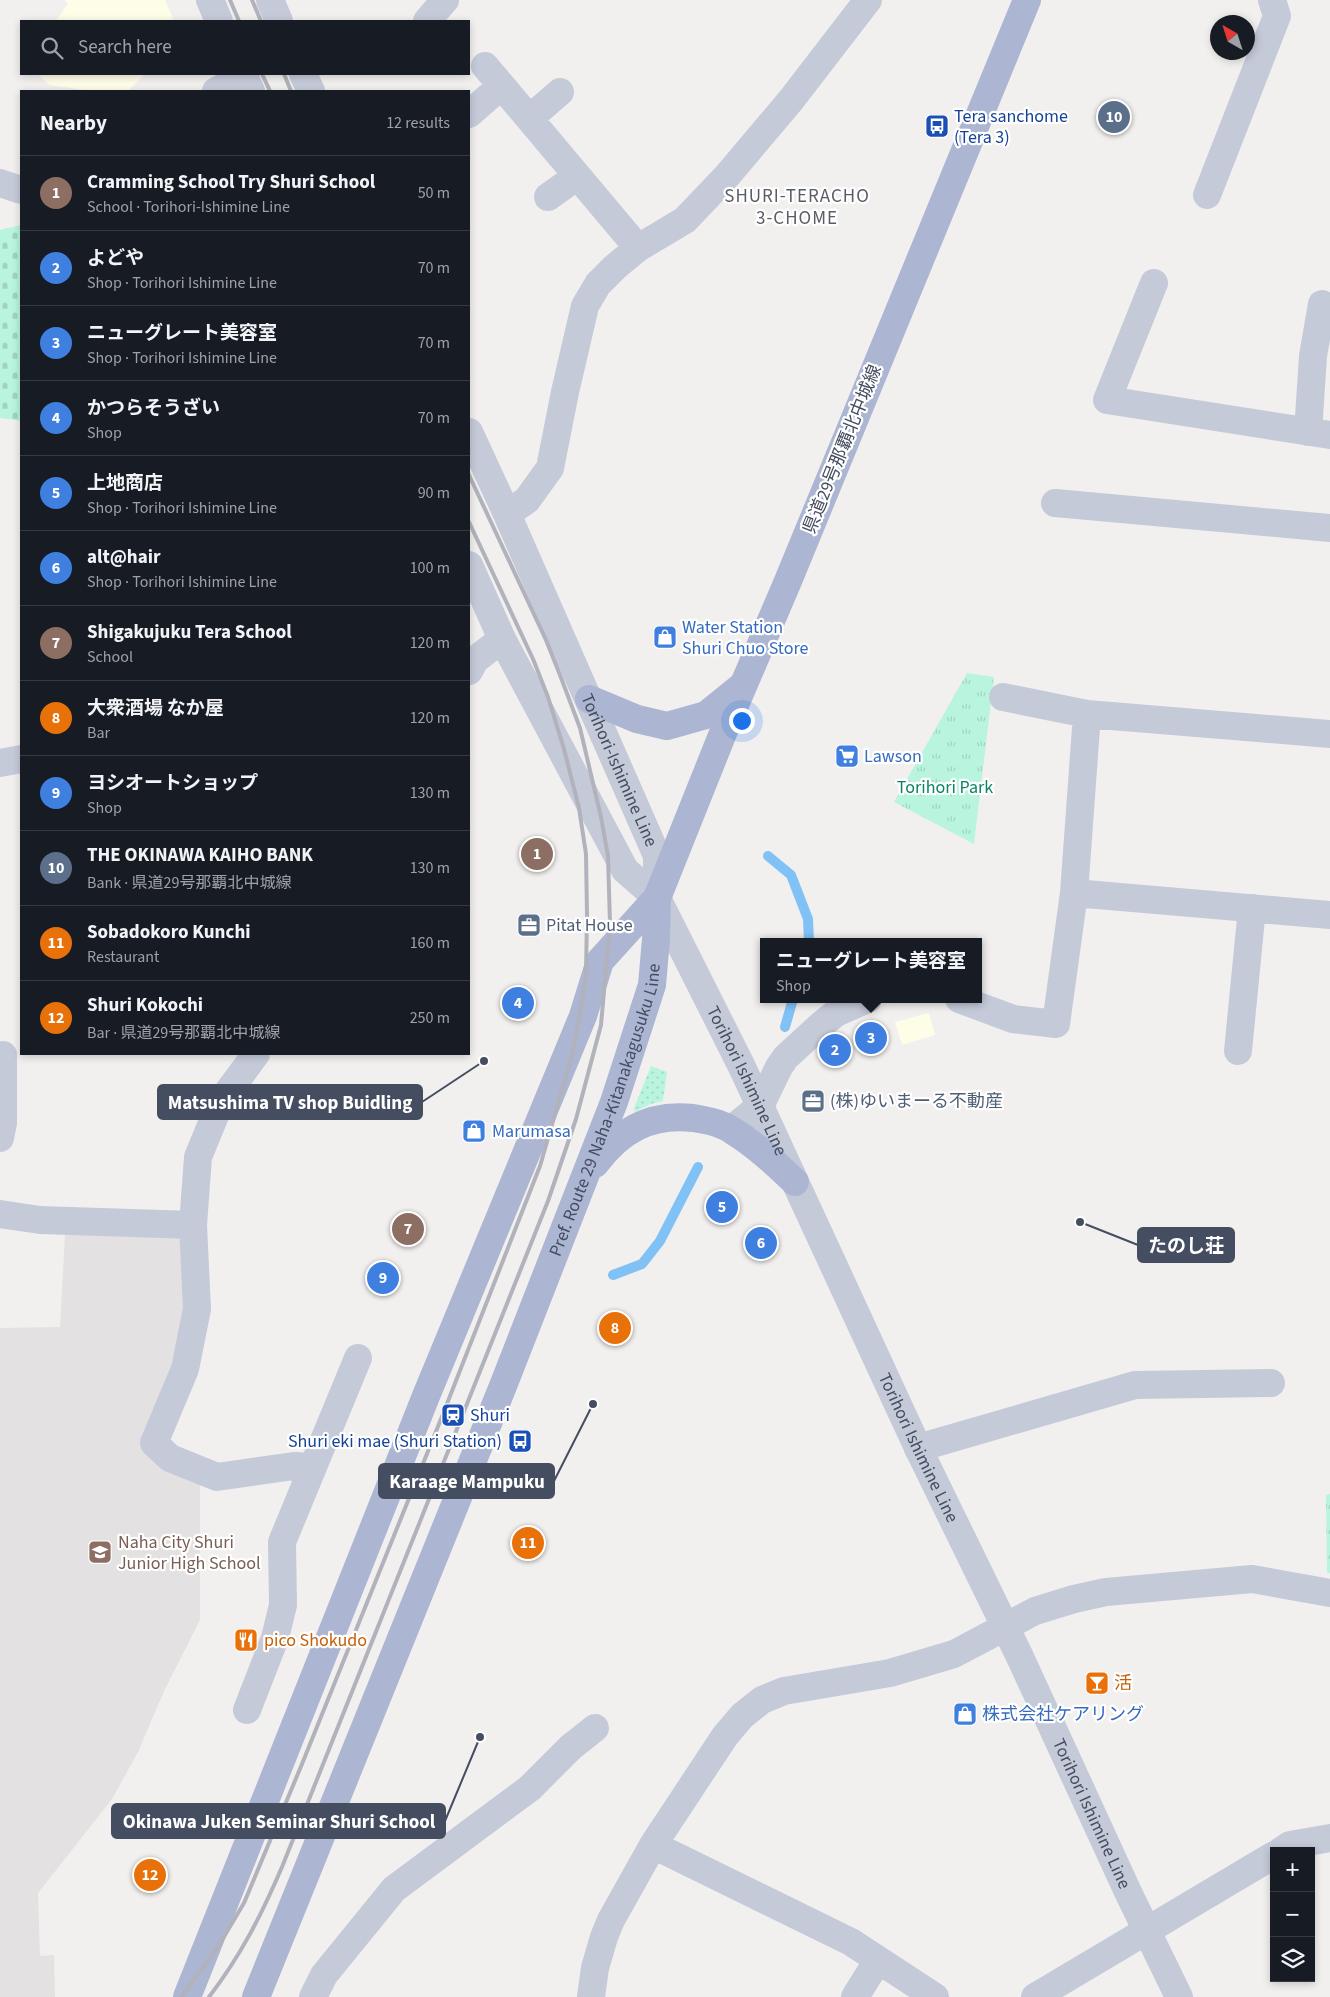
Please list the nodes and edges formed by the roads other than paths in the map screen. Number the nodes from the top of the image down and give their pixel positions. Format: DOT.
graph roads {
  1 [pos="210,0"];
  2 [pos="270,0"];
  3 [pos="445,0"];
  4 [pos="868,0"];
  5 [pos="1027,0"];
  6 [pos="1272,0"];
  7 [pos="220,20"];
  8 [pos="279,20"];
  9 [pos="428,20"];
  10 [pos="303,75"];
  11 [pos="246,80"];
  12 [pos="219,90"];
  13 [pos="311,90"];
  14 [pos="560,92"];
  15 [pos="470,112"];
  16 [pos="530,118"];
  17 [pos="576,176"];
  18 [pos="0,183"];
  19 [pos="20,190"];
  20 [pos="1207,196"];
  21 [pos="548,197"];
  22 [pos="638,248"];
  23 [pos="1154,283"];
  24 [pos="1322,304"];
  25 [pos="1319,433"];
  26 [pos="470,434"];
  27 [pos="1055,503"];
  28 [pos="507,514"];
  29 [pos="1330,528"];
  30 [pos="470,567"];
  31 [pos="502,639"];
  32 [pos="470,669"];
  33 [pos="744,684"];
  34 [pos="1003,698"];
  35 [pos="589,699"];
  36 [pos="1088,714"];
  37 [pos="1330,734"];
  38 [pos="20,759"];
  39 [pos="0,762"];
  40 [pos="1074,893"];
  41 [pos="658,898"];
  42 [pos="1252,908"];
  43 [pos="1330,915"];
  44 [pos="859,1003"];
  45 [pos="970,1003"];
  46 [pos="1238,1051"];
  47 [pos="3,1054"];
  48 [pos="255,1055"];
  49 [pos="760,1106"];
  50 [pos="732,1129"];
  51 [pos="0,1138"];
  52 [pos="582,1182"];
  53 [pos="796,1182"];
  54 [pos="0,1214"];
  55 [pos="193,1225"];
  56 [pos="358,1358"];
  57 [pos="1272,1383"];
  58 [pos="918,1448"];
  59 [pos="312,1467"];
  60 [pos="1330,1593"];
  61 [pos="1004,1627"];
  62 [pos="247,1710"];
  63 [pos="595,1728"];
  64 [pos="1330,1838"];
  65 [pos="653,1845"];
  66 [pos="1287,1847"];
  67 [pos="1270,1857"];
  68 [pos="1147,1931"];
  69 [pos="878,1960"];
  70 [pos="261,1996"];
  71 [pos="186,1997"];
  72 [pos="313,1997"];
  73 [pos="592,1997"];
  74 [pos="855,1997"];
  75 [pos="935,1997"];
  76 [pos="1035,1997"];
  77 [pos="1179,1997"];
  1 -- 7 [label="street"];
  2 -- 8 [label="street"];
  3 -- 9 [label="street"];
  4 -- 22 [label="street"];
  5 -- 33 [label="main road, 県道29号那覇北中城線"];
  6 -- 20 [label="street"];
  10 -- 13 [label="street"];
  11 -- 12 [label="street"];
  14 -- 16 [label="street"];
  15 -- 16 [label="street"];
  16 -- 17 [label="street"];
  17 -- 21 [label="street"];
  17 -- 22 [label="street"];
  18 -- 19 [label="street"];
  22 -- 28 [label="street"];
  23 -- 25 [label="street"];
  24 -- 25 [label="street"];
  26 -- 28 [label="street, Torihori-Ishimine Line"];
  27 -- 29 [label="street"];
  28 -- 35 [label="street, Torihori-Ishimine Line"];
  30 -- 31 [label="street, Torihori-Ishimine Line"];
  31 -- 32 [label="street"];
  31 -- 41 [label="street, Torihori-Ishimine Line"];
  33 -- 35 [label="main road"];
  33 -- 41 [label="main road, 県道29号那覇北中城線"];
  34 -- 36 [label="street"];
  35 -- 41 [label="street, Torihori-Ishimine Line"];
  36 -- 37 [label="street"];
  36 -- 40 [label="street"];
  38 -- 39 [label="street"];
  40 -- 42 [label="street"];
  40 -- 45 [label="street"];
  41 -- 49 [label="street, Torihori Ishimine Line"];
  41 -- 52 [label="main road, Pref. Route 29 Naha-Kitanakagusuku Line"];
  41 -- 71 [label="main road, 県道29号那覇北中城線"];
  42 -- 43 [label="street"];
  42 -- 46 [label="street"];
  44 -- 49 [label="street"];
  47 -- 51 [label="street"];
  48 -- 55 [label="street"];
  49 -- 50 [label="street"];
  49 -- 53 [label="street, Torihori Ishimine Line"];
  50 -- 52 [label="main road"];
  50 -- 53 [label="main road"];
  52 -- 70 [label="main road, Pref. Route 29 Naha-Kitanakagusuku Line"];
  53 -- 58 [label="street, Torihori Ishimine Line"];
  54 -- 55 [label="street"];
  55 -- 59 [label="street"];
  56 -- 59 [label="street"];
  57 -- 58 [label="street"];
  58 -- 61 [label="street, Torihori Ishimine Line"];
  59 -- 62 [label="street"];
  60 -- 61 [label="street"];
  61 -- 65 [label="street"];
  61 -- 68 [label="street, Torihori Ishimine Line"];
  63 -- 72 [label="street"];
  64 -- 66 [label="street"];
  65 -- 69 [label="street"];
  65 -- 73 [label="street"];
  67 -- 68 [label="street"];
  68 -- 76 [label="street"];
  68 -- 77 [label="street, Torihori Ishimine Line"];
  69 -- 74 [label="street"];
  69 -- 75 [label="street"];
}
